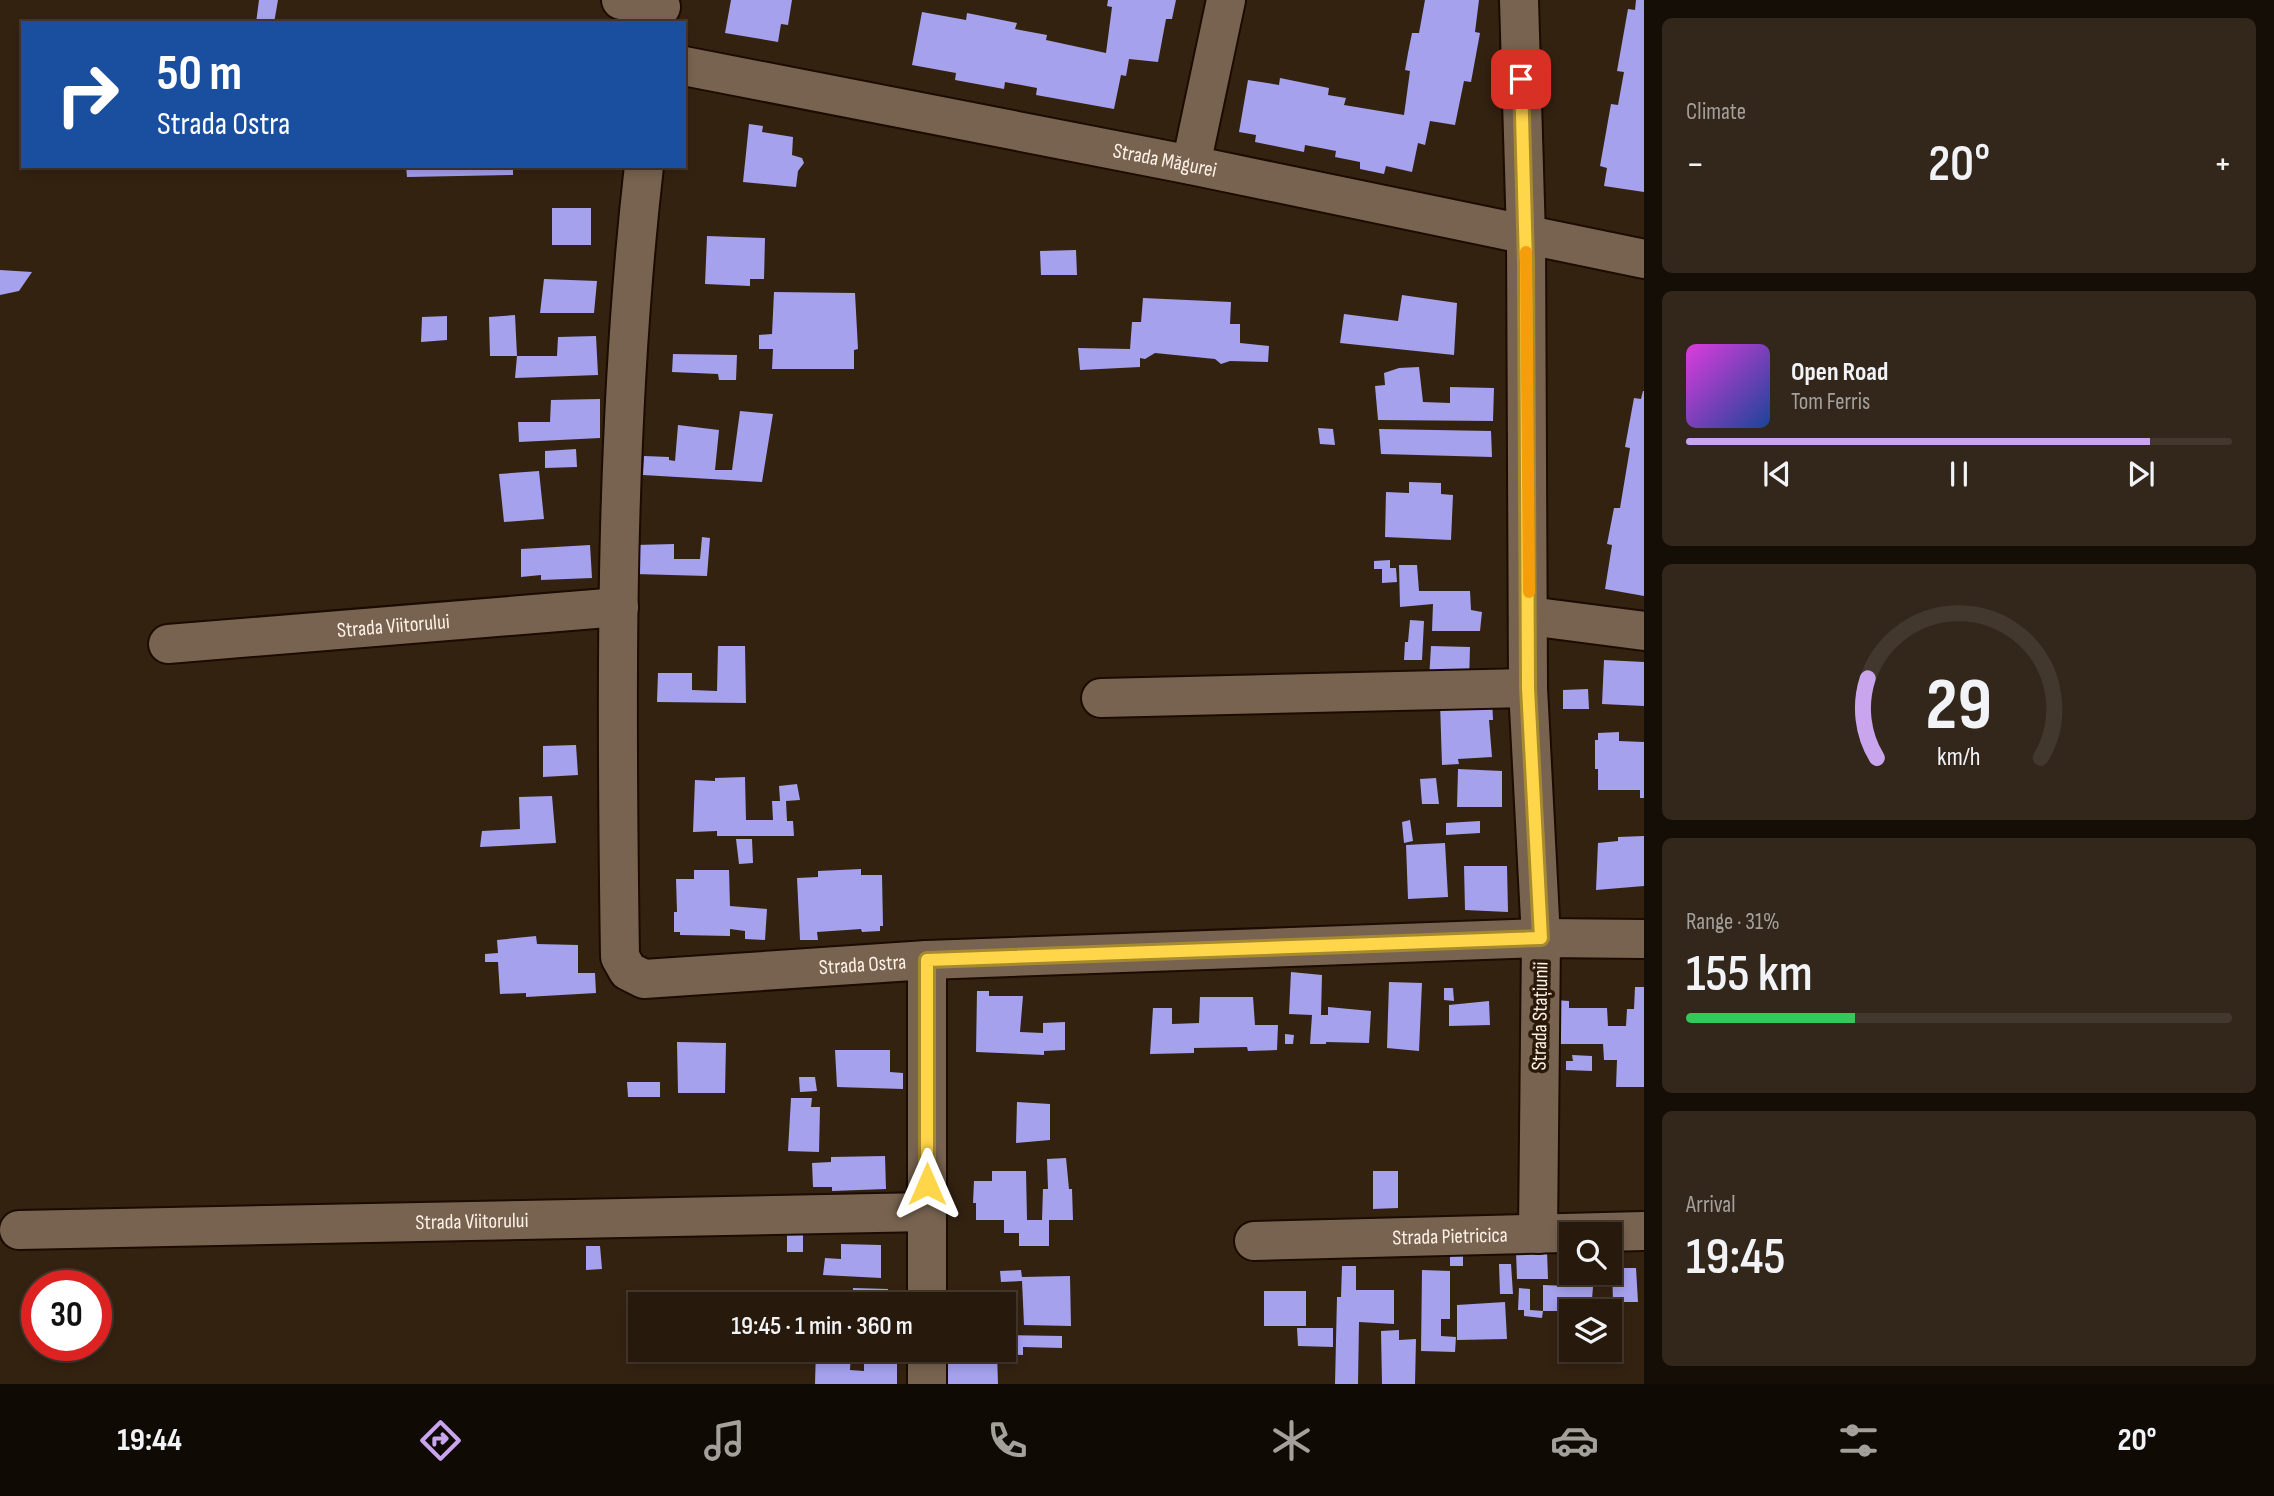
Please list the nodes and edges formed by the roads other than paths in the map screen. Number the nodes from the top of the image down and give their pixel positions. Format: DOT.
graph roads {
  1 [pos="621,0"];
  2 [pos="1227,0"];
  3 [pos="1519,0"];
  4 [pos="661,10"];
  5 [pos="686,66"];
  6 [pos="1191,165"];
  7 [pos="644,168"];
  8 [pos="1526,236"];
  9 [pos="1644,259"];
  10 [pos="620,607"];
  11 [pos="1529,616"];
  12 [pos="1644,631"];
  13 [pos="168,644"];
  14 [pos="1528,688"];
  15 [pos="1101,698"];
  16 [pos="1541,938"];
  17 [pos="1644,939"];
  18 [pos="927,960"];
  19 [pos="927,1212"];
  20 [pos="19,1230"];
  21 [pos="1644,1231"];
  22 [pos="1538,1234"];
  23 [pos="1254,1241"];
  24 [pos="927,1292"];
  25 [pos="927,1362"];
  26 [pos="927,1384"];
  1 -- 4 [label="street"];
  2 -- 6 [label="street"];
  3 -- 8 [label="street, Strada Stațiunii"];
  5 -- 6 [label="street, Strada Măgurei"];
  6 -- 8 [label="street, Strada Măgurei"];
  7 -- 10 [label="street"];
  8 -- 9 [label="street, Strada Măgurei"];
  8 -- 11 [label="street, Strada Stațiunii"];
  10 -- 13 [label="street, Strada Viitorului"];
  10 -- 18 [label="street, Strada Ostra"];
  11 -- 12 [label="street"];
  11 -- 14 [label="street, Strada Stațiunii"];
  14 -- 15 [label="street"];
  14 -- 16 [label="street, Strada Stațiunii"];
  16 -- 17 [label="street, Strada Ostra"];
  16 -- 18 [label="street, Strada Ostra"];
  16 -- 22 [label="street, Strada Stațiunii"];
  18 -- 19 [label="street"];
  19 -- 20 [label="street, Strada Viitorului"];
  19 -- 24 [label="street"];
  21 -- 22 [label="street, Strada Pietricica"];
  22 -- 23 [label="street, Strada Pietricica"];
  25 -- 26 [label="street"];
}
